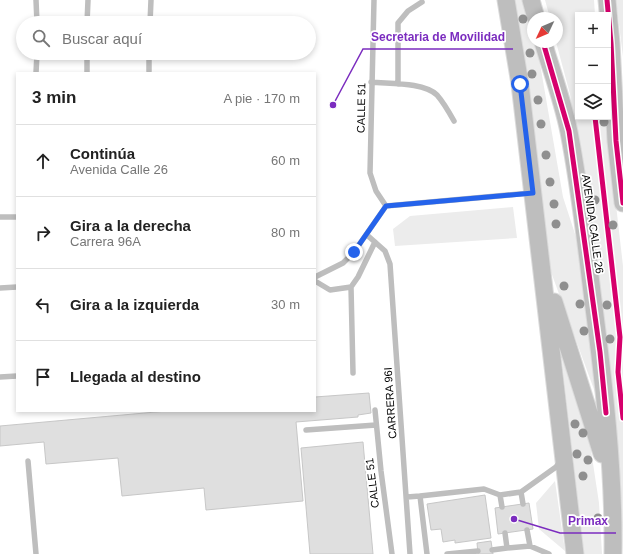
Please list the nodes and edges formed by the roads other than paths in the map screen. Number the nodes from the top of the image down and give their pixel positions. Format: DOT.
graph roads {
  1 [pos="36,0"];
  2 [pos="88,0"];
  3 [pos="151,0"];
  4 [pos="374,0"];
  5 [pos="506,0"];
  6 [pos="607,0"];
  7 [pos="422,2"];
  8 [pos="37,16"];
  9 [pos="87,16"];
  10 [pos="150,16"];
  11 [pos="545,48"];
  12 [pos="549,48"];
  13 [pos="37,60"];
  14 [pos="87,60"];
  15 [pos="149,60"];
  16 [pos="149,71"];
  17 [pos="36,72"];
  18 [pos="87,72"];
  19 [pos="371,82"];
  20 [pos="398,84"];
  21 [pos="609,84"];
  22 [pos="556,85"];
  23 [pos="454,121"];
  24 [pos="616,141"];
  25 [pos="533,193"];
  26 [pos="623,203"];
  27 [pos="386,206"];
  28 [pos="0,217"];
  29 [pos="16,217"];
  30 [pos="367,235"];
  31 [pos="375,242"];
  32 [pos="540,254"];
  33 [pos="316,276"];
  34 [pos="316,282"];
  35 [pos="16,287"];
  36 [pos="351,287"];
  37 [pos="0,288"];
  38 [pos="353,373"];
  39 [pos="16,376"];
  40 [pos="0,377"];
  41 [pos="375,410"];
  42 [pos="376,424"];
  43 [pos="306,430"];
  44 [pos="564,455"];
  45 [pos="28,461"];
  46 [pos="611,480"];
  47 [pos="521,492"];
  48 [pos="500,495"];
  49 [pos="420,496"];
  50 [pos="407,497"];
  51 [pos="523,504"];
  52 [pos="502,507"];
  53 [pos="527,530"];
  54 [pos="505,533"];
  55 [pos="530,546"];
  56 [pos="507,548"];
  57 [pos="492,550"];
  58 [pos="478,551"];
  59 [pos="36,554"];
  60 [pos="392,554"];
  61 [pos="410,554"];
  62 [pos="427,554"];
  63 [pos="447,554"];
  64 [pos="549,554"];
  65 [pos="575,554"];
  66 [pos="613,554"];
  1 -- 8 [label="lane"];
  2 -- 9 [label="lane"];
  3 -- 10 [label="lane"];
  4 -- 19 [label="lane, CALLE 51"];
  5 -- 25 [label="main road"];
  6 -- 24 [label="main road"];
  7 -- 20 [label="lane"];
  11 -- 22 [label="main road, AVENIDA CALLE 26"];
  12 -- 22 [label="lane"];
  13 -- 17 [label="lane"];
  14 -- 18 [label="lane"];
  15 -- 16 [label="lane"];
  19 -- 20 [label="lane"];
  19 -- 27 [label="lane, CALLE 51"];
  20 -- 23 [label="lane"];
  21 -- 24 [label="lane"];
  22 -- 46 [label="main road, AVENIDA CALLE 26"];
  24 -- 26 [label="main road"];
  25 -- 27 [label="lane"];
  25 -- 32 [label="main road"];
  27 -- 30 [label="lane"];
  28 -- 29 [label="lane"];
  30 -- 31 [label="lane"];
  30 -- 33 [label="lane"];
  31 -- 36 [label="lane"];
  31 -- 50 [label="lane, CARRERA 96I"];
  32 -- 44 [label="main road"];
  32 -- 46 [label="main road"];
  34 -- 36 [label="lane"];
  35 -- 37 [label="lane"];
  36 -- 38 [label="lane"];
  39 -- 40 [label="lane"];
  41 -- 42 [label="lane, CALLE 51"];
  42 -- 43 [label="lane"];
  42 -- 60 [label="lane, CALLE 51"];
  44 -- 47 [label="lane"];
  44 -- 65 [label="main road"];
  45 -- 59 [label="lane"];
  46 -- 66 [label="main road, AVENIDA CALLE 26"];
  47 -- 48 [label="lane"];
  47 -- 51 [label="lane"];
  48 -- 49 [label="lane"];
  48 -- 52 [label="lane"];
  49 -- 50 [label="lane"];
  49 -- 62 [label="lane"];
  50 -- 61 [label="lane, CARRERA 96I"];
  53 -- 55 [label="lane"];
  54 -- 56 [label="lane"];
  55 -- 56 [label="lane"];
  55 -- 64 [label="lane"];
  56 -- 57 [label="lane"];
  58 -- 63 [label="lane"];
}
